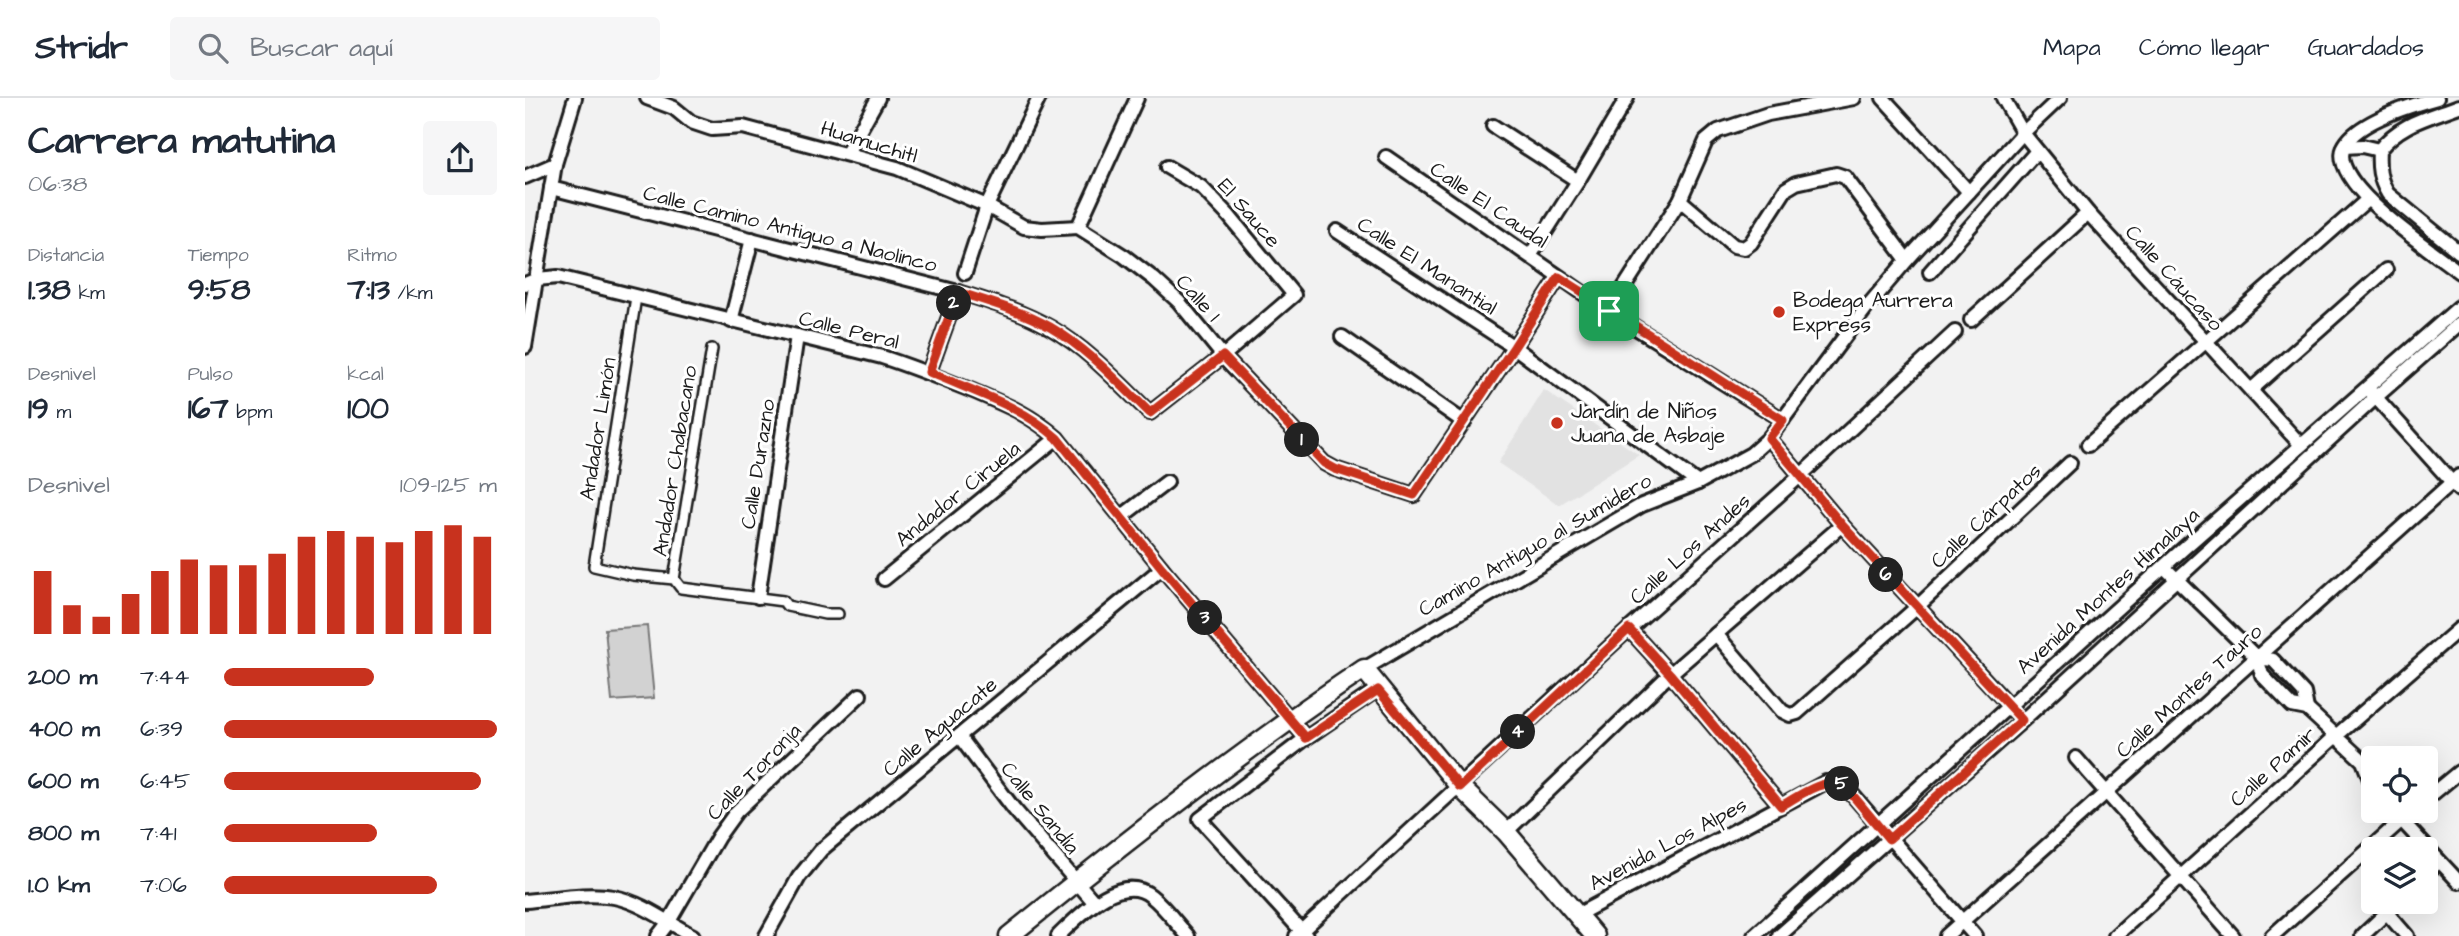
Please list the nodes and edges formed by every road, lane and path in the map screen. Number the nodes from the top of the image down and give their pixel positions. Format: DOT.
graph roads {
  1 [pos="575,98"];
  2 [pos="647,98"];
  3 [pos="877,98"];
  4 [pos="1039,98"];
  5 [pos="1137,98"];
  6 [pos="1627,98"];
  7 [pos="1854,98"];
  8 [pos="1883,98"];
  9 [pos="2003,98"];
  10 [pos="2060,98"];
  11 [pos="2437,98"];
  12 [pos="676,103"];
  13 [pos="2459,106"];
  14 [pos="1493,126"];
  15 [pos="2023,133"];
  16 [pos="2344,147"];
  17 [pos="2379,150"];
  18 [pos="2037,151"];
  19 [pos="847,153"];
  20 [pos="1386,157"];
  21 [pos="555,164"];
  22 [pos="1167,167"];
  23 [pos="525,177"];
  24 [pos="1578,181"];
  25 [pos="551,188"];
  26 [pos="1969,192"];
  27 [pos="1680,200"];
  28 [pos="2367,200"];
  29 [pos="987,206"];
  30 [pos="2088,213"];
  31 [pos="1078,227"];
  32 [pos="1337,231"];
  33 [pos="752,239"];
  34 [pos="2459,251"];
  35 [pos="1530,256"];
  36 [pos="1907,260"];
  37 [pos="2386,270"];
  38 [pos="1930,272"];
  39 [pos="2459,272"];
  40 [pos="965,273"];
  41 [pos="1559,277"];
  42 [pos="531,281"];
  43 [pos="958,292"];
  44 [pos="636,297"];
  45 [pos="2459,307"];
  46 [pos="1609,311"];
  47 [pos="1971,320"];
  48 [pos="731,321"];
  49 [pos="2459,324"];
  50 [pos="1955,332"];
  51 [pos="797,336"];
  52 [pos="1342,337"];
  53 [pos="2206,341"];
  54 [pos="525,347"];
  55 [pos="1514,347"];
  56 [pos="712,349"];
  57 [pos="1223,356"];
  58 [pos="929,372"];
  59 [pos="2366,387"];
  60 [pos="2251,390"];
  61 [pos="2376,397"];
  62 [pos="1783,420"];
  63 [pos="1464,422"];
  64 [pos="1057,438"];
  65 [pos="1769,438"];
  66 [pos="2088,445"];
  67 [pos="2301,445"];
  68 [pos="2070,463"];
  69 [pos="1800,476"];
  70 [pos="1167,482"];
  71 [pos="1698,483"];
  72 [pos="2457,483"];
  73 [pos="1121,517"];
  74 [pos="1842,525"];
  75 [pos="2182,550"];
  76 [pos="2195,564"];
  77 [pos="1162,568"];
  78 [pos="2164,568"];
  79 [pos="674,579"];
  80 [pos="884,579"];
  81 [pos="2176,581"];
  82 [pos="758,597"];
  83 [pos="1916,608"];
  84 [pos="838,614"];
  85 [pos="1629,629"];
  86 [pos="2459,629"];
  87 [pos="1716,634"];
  88 [pos="2256,657"];
  89 [pos="1364,669"];
  90 [pos="1670,674"];
  91 [pos="1378,690"];
  92 [pos="860,695"];
  93 [pos="2009,706"];
  94 [pos="1289,719"];
  95 [pos="2022,720"];
  96 [pos="959,736"];
  97 [pos="2336,736"];
  98 [pos="1306,738"];
  99 [pos="2076,758"];
  100 [pos="2361,759"];
  101 [pos="2459,772"];
  102 [pos="1460,787"];
  103 [pos="2438,789"];
  104 [pos="2107,791"];
  105 [pos="1781,806"];
  106 [pos="2399,823"];
  107 [pos="2405,823"];
  108 [pos="1878,826"];
  109 [pos="1506,832"];
  110 [pos="2417,837"];
  111 [pos="1889,839"];
  112 [pos="2438,862"];
  113 [pos="2180,876"];
  114 [pos="1076,882"];
  115 [pos="2459,882"];
  116 [pos="525,901"];
  117 [pos="1094,902"];
  118 [pos="2386,914"];
  119 [pos="2388,914"];
  120 [pos="1577,915"];
  121 [pos="1962,922"];
  122 [pos="668,923"];
  123 [pos="1301,934"];
  124 [pos="657,936"];
  125 [pos="693,936"];
  126 [pos="766,936"];
  127 [pos="1009,936"];
  128 [pos="1058,936"];
  129 [pos="1188,936"];
  130 [pos="1595,936"];
  131 [pos="1754,936"];
  132 [pos="1779,936"];
  133 [pos="1946,936"];
  134 [pos="1975,936"];
  135 [pos="2115,936"];
  136 [pos="2233,936"];
  137 [pos="2272,936"];
  138 [pos="2362,936"];
  139 [pos="2407,936"];
  1 -- 21 [label="street"];
  2 -- 12 [label="street, Huamuchitl"];
  3 -- 19 [label="street"];
  4 -- 29 [label="street"];
  5 -- 31 [label="street"];
  6 -- 24 [label="street"];
  7 -- 27 [label="street"];
  8 -- 26 [label="street"];
  9 -- 15 [label="street, Calle Cáucaso"];
  10 -- 15 [label="street, Camino Antiguo al Sumidero"];
  11 -- 16 [label="street"];
  12 -- 19 [label="street, Huamuchitl"];
  13 -- 17 [label="street"];
  14 -- 24 [label="street"];
  15 -- 18 [label="street, Calle Cáucaso"];
  15 -- 26 [label="street, Camino Antiguo al Sumidero"];
  16 -- 17 [label="street"];
  16 -- 28 [label="street"];
  17 -- 34 [label="street"];
  18 -- 30 [label="street, Calle Cáucaso"];
  18 -- 38 [label="street"];
  19 -- 29 [label="street, Huamuchitl"];
  20 -- 35 [label="street, Calle El Caudal"];
  21 -- 23 [label="street"];
  21 -- 25 [label="street"];
  22 -- 57 [label="street, El Sauce"];
  24 -- 35 [label="street"];
  25 -- 33 [label="street, Calle Camino Antiguo a Naolinco"];
  25 -- 42 [label="street"];
  26 -- 36 [label="street, Camino Antiguo al Sumidero"];
  27 -- 36 [label="street"];
  27 -- 46 [label="street"];
  28 -- 39 [label="street"];
  28 -- 53 [label="street"];
  29 -- 31 [label="street, Huamuchitl"];
  29 -- 40 [label="street"];
  30 -- 47 [label="street"];
  30 -- 53 [label="street, Calle Cáucaso"];
  31 -- 57 [label="street, Calle 1"];
  32 -- 55 [label="street, Calle El Manantial"];
  33 -- 43 [label="street, Calle Camino Antiguo a Naolinco"];
  33 -- 48 [label="street"];
  35 -- 41 [label="street, Calle El Caudal"];
  36 -- 62 [label="street, Camino Antiguo al Sumidero"];
  37 -- 60 [label="street"];
  41 -- 46 [label="street, Calle El Caudal"];
  41 -- 55 [label="street"];
  42 -- 44 [label="street, Calle Peral"];
  42 -- 54 [label="street"];
  43 -- 57 [label="street, Calle Camino Antiguo a Naolinco"];
  43 -- 58 [label="street"];
  44 -- 48 [label="street, Calle Peral"];
  44 -- 79 [label="street, Andador Limón"];
  45 -- 59 [label="street, Avenida Montes Himalaya"];
  46 -- 62 [label="street, Calle El Caudal"];
  48 -- 51 [label="street, Calle Peral"];
  49 -- 61 [label="street, Avenida Montes Himalaya"];
  50 -- 69 [label="street, Calle Los Andes"];
  51 -- 58 [label="street, Calle Peral"];
  51 -- 82 [label="street, Calle Durazno"];
  52 -- 63 [label="street"];
  53 -- 60 [label="street, Calle Cáucaso"];
  53 -- 66 [label="street"];
  55 -- 63 [label="street"];
  55 -- 71 [label="street, Calle El Manantial"];
  56 -- 79 [label="street, Andador Chabacano"];
  57 -- 63 [label="street, Calle 1"];
  58 -- 64 [label="street, Calle Peral"];
  59 -- 61 [label="street"];
  59 -- 67 [label="street, Avenida Montes Himalaya"];
  60 -- 67 [label="street, Calle Cáucaso"];
  61 -- 72 [label="street"];
  61 -- 76 [label="street, Avenida Montes Himalaya"];
  62 -- 65 [label="street, Camino Antiguo al Sumidero"];
  64 -- 73 [label="street, Calle Peral"];
  64 -- 80 [label="street, Andador Ciruela"];
  65 -- 69 [label="street"];
  65 -- 71 [label="street, Camino Antiguo al Sumidero"];
  67 -- 75 [label="street, Avenida Montes Himalaya"];
  68 -- 83 [label="street, Calle Cárpatos"];
  69 -- 74 [label="street"];
  69 -- 85 [label="street, Calle Los Andes"];
  70 -- 73 [label="street"];
  71 -- 89 [label="street, Camino Antiguo al Sumidero"];
  72 -- 88 [label="street, Calle Montes Tauro"];
  73 -- 77 [label="street, Calle Peral"];
  74 -- 83 [label="street"];
  74 -- 87 [label="street"];
  75 -- 76 [label="street"];
  75 -- 78 [label="street, Avenida Montes Himalaya"];
  76 -- 81 [label="street, Avenida Montes Himalaya"];
  77 -- 94 [label="street, Calle Peral"];
  77 -- 96 [label="street, Calle Aguacate"];
  78 -- 81 [label="street"];
  78 -- 93 [label="street, Avenida Montes Himalaya"];
  79 -- 82 [label="street"];
  81 -- 88 [label="street"];
  81 -- 95 [label="street, Avenida Montes Himalaya"];
  82 -- 84 [label="street"];
  83 -- 87 [label="street, Calle Cárpatos"];
  83 -- 93 [label="street"];
  85 -- 90 [label="street"];
  85 -- 102 [label="street, Calle Los Andes"];
  86 -- 97 [label="street, Calle Pamir"];
  87 -- 90 [label="street"];
  88 -- 97 [label="street"];
  88 -- 104 [label="street, Calle Montes Tauro"];
  89 -- 91 [label="main road"];
  89 -- 94 [label="main road, Camino Antiguo al Sumidero"];
  90 -- 105 [label="street"];
  90 -- 109 [label="street"];
  91 -- 98 [label="street"];
  91 -- 102 [label="main road"];
  92 -- 122 [label="street, Calle Toronja"];
  93 -- 95 [label="street"];
  93 -- 108 [label="street, Avenida Montes Himalaya"];
  94 -- 98 [label="street, Calle Peral"];
  94 -- 114 [label="main road, Camino Antiguo al Sumidero"];
  95 -- 111 [label="street, Avenida Montes Himalaya"];
  96 -- 114 [label="street, Calle Sandía"];
  96 -- 126 [label="street, Calle Aguacate"];
  97 -- 100 [label="street"];
  97 -- 113 [label="street, Calle Pamir"];
  98 -- 123 [label="street"];
  99 -- 104 [label="street"];
  101 -- 103 [label="street"];
  102 -- 109 [label="main road"];
  102 -- 123 [label="street, Calle Los Andes"];
  104 -- 113 [label="street"];
  104 -- 121 [label="street, Calle Montes Tauro"];
  105 -- 108 [label="street, Avenida Los Alpes"];
  105 -- 120 [label="street, Avenida Los Alpes"];
  106 -- 137 [label="street"];
  107 -- 110 [label="street"];
  108 -- 111 [label="street"];
  108 -- 131 [label="street, Avenida Montes Himalaya"];
  109 -- 120 [label="main road"];
  111 -- 121 [label="street"];
  111 -- 132 [label="street, Avenida Montes Himalaya"];
  112 -- 115 [label="street"];
  113 -- 135 [label="street, Calle Pamir"];
  113 -- 136 [label="street"];
  114 -- 117 [label="street, Calle Sandía"];
  114 -- 127 [label="main road, Camino Antiguo al Sumidero"];
  116 -- 122 [label="street"];
  117 -- 128 [label="street"];
  117 -- 129 [label="street"];
  118 -- 138 [label="street"];
  119 -- 139 [label="street"];
  120 -- 130 [label="main road"];
  121 -- 133 [label="street, Calle Montes Tauro"];
  121 -- 134 [label="street"];
  122 -- 124 [label="street, Calle Toronja"];
  122 -- 125 [label="street"];
}
